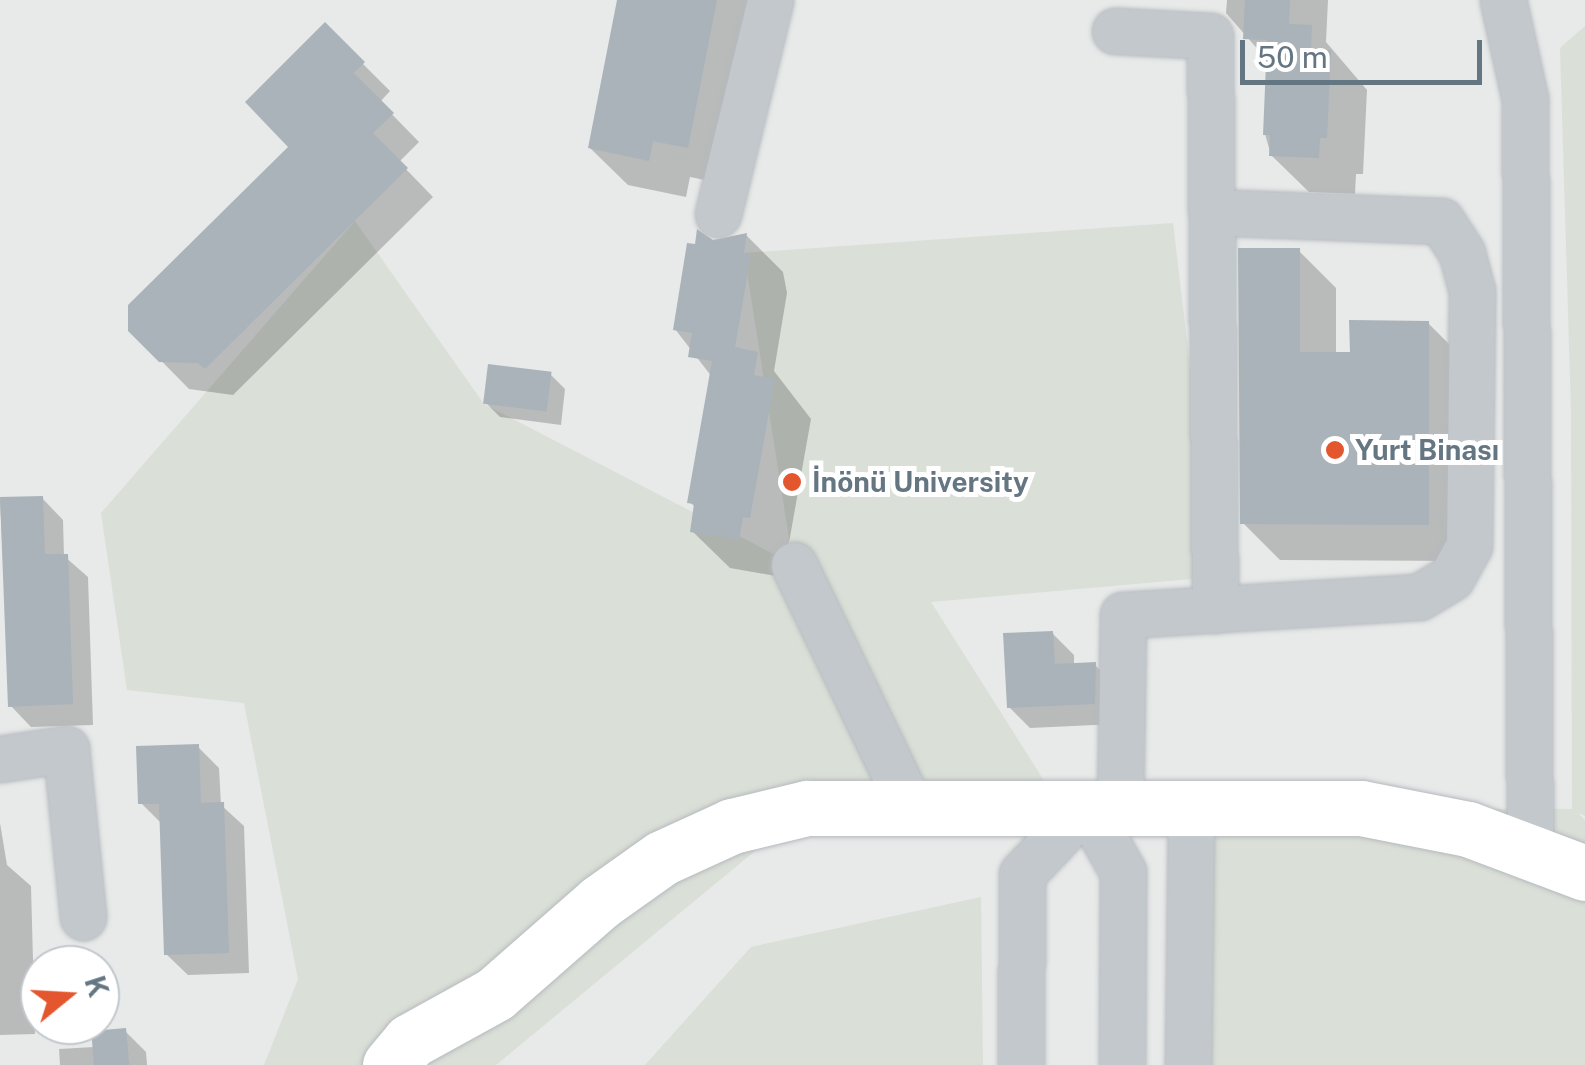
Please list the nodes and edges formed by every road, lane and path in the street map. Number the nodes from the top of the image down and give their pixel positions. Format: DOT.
graph roads {
  1 [pos="770,0"];
  2 [pos="1503,0"];
  3 [pos="1115,30"];
  4 [pos="1212,212"];
  5 [pos="718,214"];
  6 [pos="794,564"];
  7 [pos="1215,610"];
  8 [pos="0,759"];
  9 [pos="909,804"];
  10 [pos="1103,806"];
  11 [pos="1191,808"];
  12 [pos="1530,850"];
  13 [pos="1585,873"];
  14 [pos="83,917"];
  15 [pos="495,994"];
  16 [pos="390,1065"];
  17 [pos="448,1065"];
  18 [pos="1021,1065"];
  19 [pos="1122,1065"];
  20 [pos="1188,1065"];
  1 -- 5 [label="street"];
  2 -- 12 [label="street"];
  3 -- 4 [label="street"];
  4 -- 7 [label="street"];
  4 -- 7 [label="street"];
  6 -- 9 [label="street"];
  7 -- 10 [label="street"];
  8 -- 14 [label="street"];
  9 -- 10 [label="main road"];
  9 -- 15 [label="main road"];
  10 -- 11 [label="main road"];
  10 -- 18 [label="street"];
  10 -- 19 [label="street"];
  11 -- 12 [label="main road"];
  11 -- 20 [label="street"];
  12 -- 13 [label="main road"];
  15 -- 16 [label="main road"];
  15 -- 17 [label="main road"];
}
